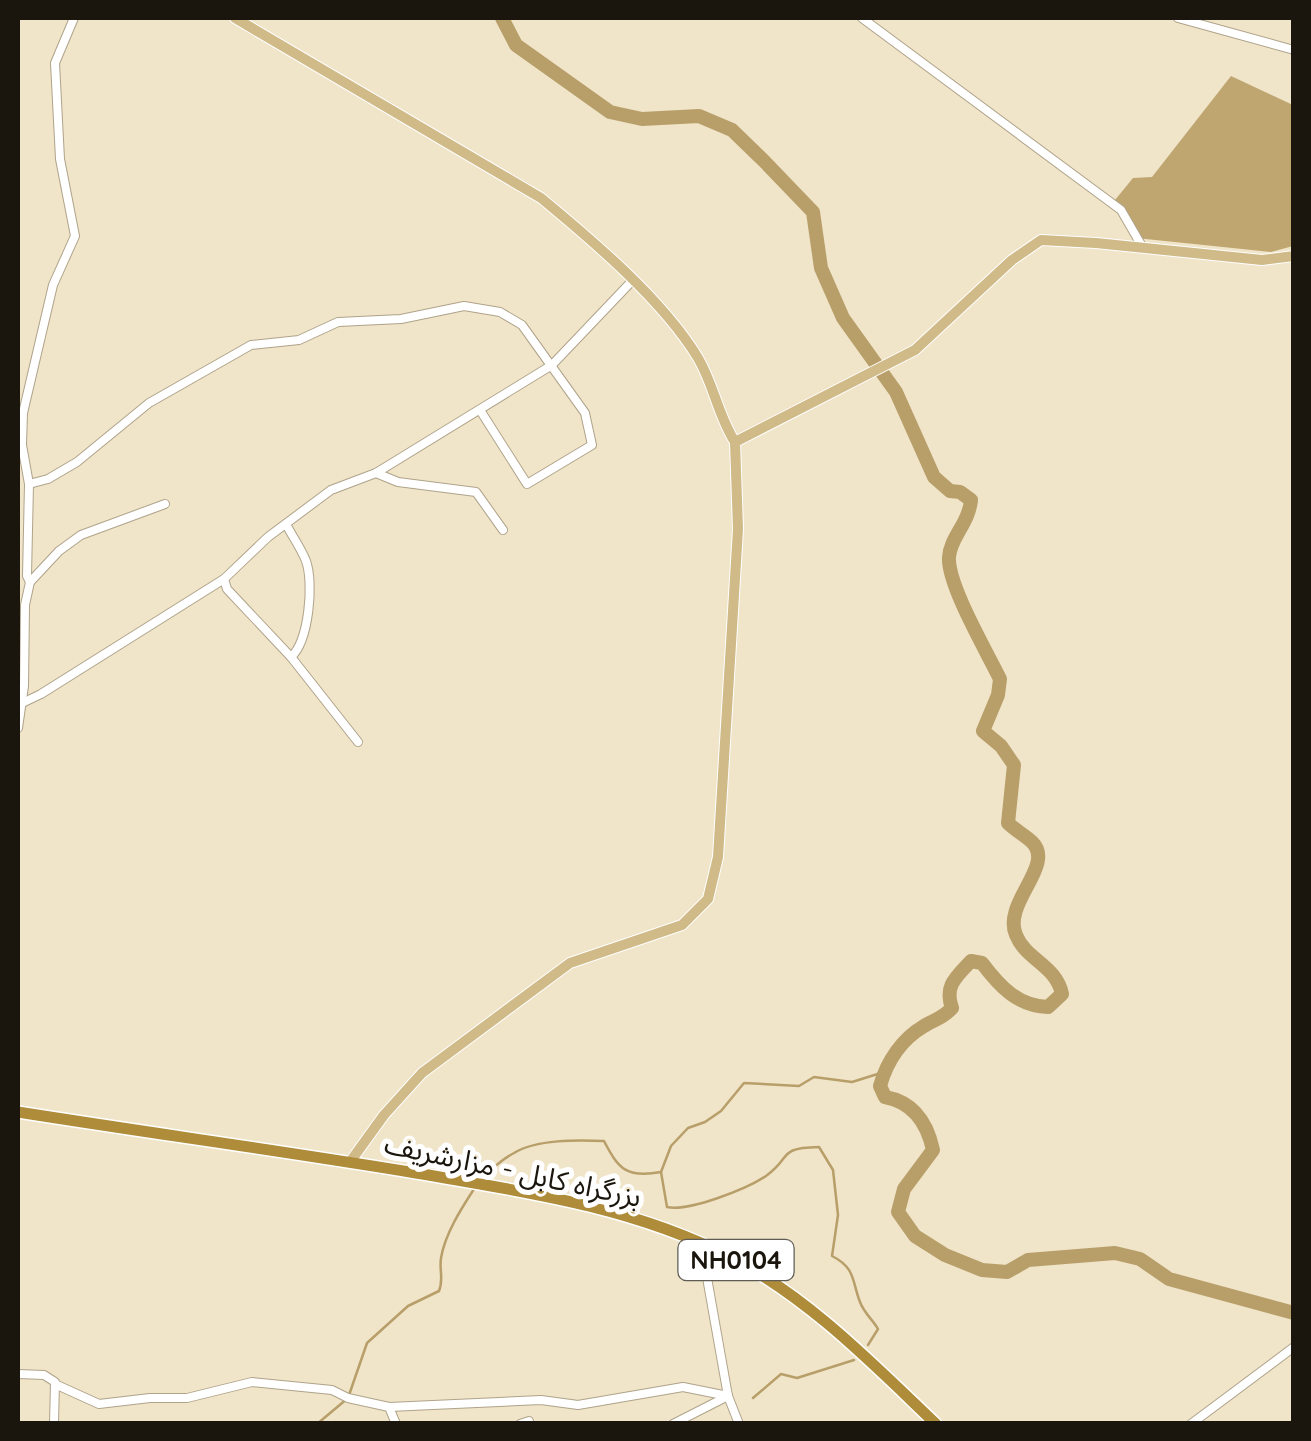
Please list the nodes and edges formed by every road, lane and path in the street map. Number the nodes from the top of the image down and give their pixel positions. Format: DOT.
graph roads {
  1 [pos="74,18"];
  2 [pos="235,18"];
  3 [pos="862,18"];
  4 [pos="1178,18"];
  5 [pos="1294,50"];
  6 [pos="1143,248"];
  7 [pos="1294,256"];
  8 [pos="632,280"];
  9 [pos="552,365"];
  10 [pos="480,410"];
  11 [pos="735,442"];
  12 [pos="20,446"];
  13 [pos="376,473"];
  14 [pos="28,484"];
  15 [pos="165,504"];
  16 [pos="286,524"];
  17 [pos="503,530"];
  18 [pos="224,579"];
  19 [pos="30,582"];
  20 [pos="291,657"];
  21 [pos="19,704"];
  22 [pos="18,728"];
  23 [pos="358,742"];
  24 [pos="18,1112"];
  25 [pos="350,1162"];
  26 [pos="702,1244"];
  27 [pos="1294,1347"];
  28 [pos="18,1374"];
  29 [pos="57,1386"];
  30 [pos="728,1396"];
  31 [pos="388,1407"];
  32 [pos="54,1424"];
  33 [pos="396,1424"];
  34 [pos="673,1424"];
  35 [pos="738,1424"];
  36 [pos="936,1424"];
  37 [pos="1191,1424"];
  1 -- 12 [label="street"];
  2 -- 8 [label="main road"];
  3 -- 6 [label="street"];
  4 -- 5 [label="street"];
  6 -- 7 [label="main road"];
  6 -- 11 [label="main road"];
  8 -- 9 [label="street"];
  8 -- 11 [label="main road"];
  9 -- 10 [label="street"];
  9 -- 10 [label="street"];
  9 -- 14 [label="street"];
  10 -- 13 [label="street"];
  11 -- 25 [label="main road"];
  12 -- 14 [label="street"];
  13 -- 16 [label="street"];
  13 -- 17 [label="street"];
  14 -- 19 [label="street"];
  15 -- 19 [label="street"];
  16 -- 18 [label="street"];
  16 -- 20 [label="street"];
  18 -- 20 [label="street"];
  18 -- 21 [label="street"];
  19 -- 21 [label="street"];
  20 -- 23 [label="street"];
  21 -- 22 [label="street"];
  24 -- 25 [label="highway, بزرگراه کابل - مزارشریف / NH0104"];
  25 -- 26 [label="highway, بزرگراه کابل - مزارشریف / NH0104"];
  26 -- 30 [label="street"];
  26 -- 36 [label="highway, بزرگراه کابل - مزارشریف / NH0104"];
  27 -- 37 [label="street"];
  28 -- 29 [label="street"];
  29 -- 31 [label="street"];
  29 -- 32 [label="street"];
  30 -- 31 [label="street"];
  30 -- 34 [label="street"];
  30 -- 35 [label="street"];
  31 -- 33 [label="street"];
}
